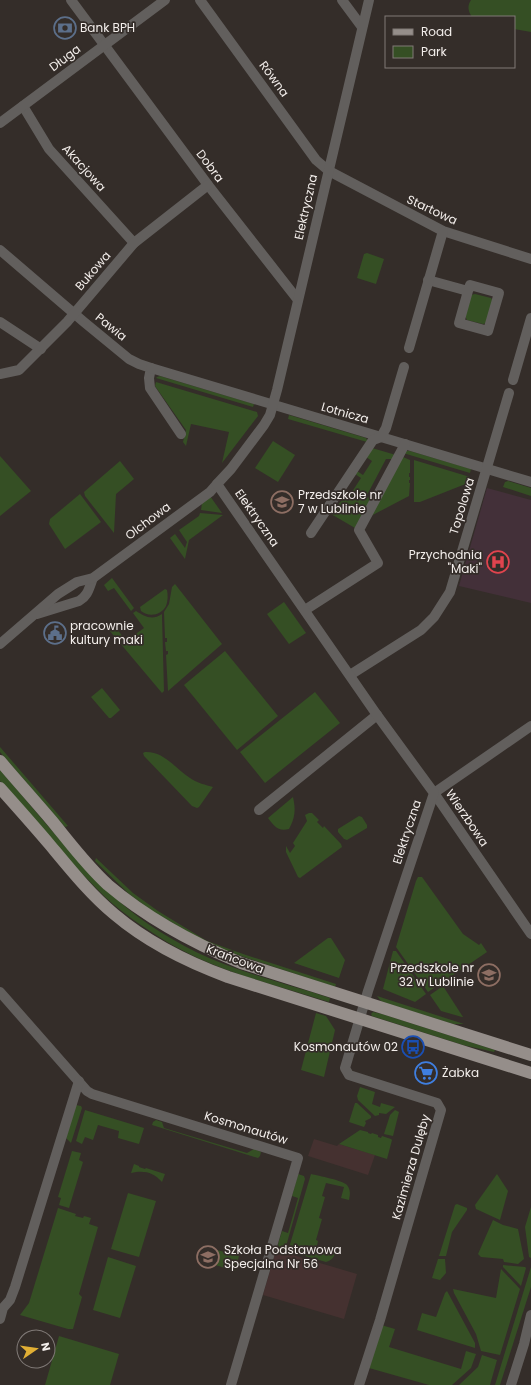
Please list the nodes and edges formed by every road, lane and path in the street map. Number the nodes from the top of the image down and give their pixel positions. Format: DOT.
graph roads {
  1 [pos="71,0"];
  2 [pos="165,0"];
  3 [pos="200,0"];
  4 [pos="342,0"];
  5 [pos="369,0"];
  6 [pos="362,27"];
  7 [pos="104,45"];
  8 [pos="23,106"];
  9 [pos="0,123"];
  10 [pos="328,170"];
  11 [pos="208,185"];
  12 [pos="443,231"];
  13 [pos="134,243"];
  14 [pos="0,250"];
  15 [pos="531,259"];
  16 [pos="428,280"];
  17 [pos="468,291"];
  18 [pos="298,300"];
  19 [pos="74,313"];
  20 [pos="531,318"];
  21 [pos="0,322"];
  22 [pos="409,348"];
  23 [pos="41,349"];
  24 [pos="404,367"];
  25 [pos="152,368"];
  26 [pos="0,374"];
  27 [pos="513,380"];
  28 [pos="509,392"];
  29 [pos="273,405"];
  30 [pos="181,434"];
  31 [pos="381,437"];
  32 [pos="405,444"];
  33 [pos="487,469"];
  34 [pos="531,482"];
  35 [pos="217,484"];
  36 [pos="311,533"];
  37 [pos="93,578"];
  38 [pos="305,610"];
  39 [pos="33,615"];
  40 [pos="0,644"];
  41 [pos="350,675"];
  42 [pos="377,715"];
  43 [pos="531,726"];
  44 [pos="0,761"];
  45 [pos="0,788"];
  46 [pos="434,793"];
  47 [pos="259,810"];
  48 [pos="531,934"];
  49 [pos="0,992"];
  50 [pos="365,1003"];
  51 [pos="360,1018"];
  52 [pos="531,1055"];
  53 [pos="531,1073"];
  54 [pos="79,1081"];
  55 [pos="2,1305"];
  56 [pos="531,1315"];
  57 [pos="0,1320"];
  58 [pos="531,1329"];
  59 [pos="524,1344"];
  60 [pos="231,1385"];
  61 [pos="359,1385"];
  62 [pos="512,1385"];
  1 -- 7 [label="street, Dobra"];
  2 -- 7 [label="street, Długa"];
  3 -- 10 [label="street, Równa"];
  4 -- 6 [label="street"];
  5 -- 6 [label="street, Elektryczna"];
  6 -- 10 [label="street, Elektryczna"];
  7 -- 8 [label="street, Długa"];
  7 -- 11 [label="street, Dobra"];
  8 -- 9 [label="street, Długa"];
  8 -- 13 [label="street, Akacjowa"];
  10 -- 12 [label="street, Startowa"];
  10 -- 18 [label="street, Elektryczna"];
  11 -- 13 [label="street, Bukowa"];
  11 -- 18 [label="street, Dobra"];
  12 -- 15 [label="street, Startowa"];
  12 -- 16 [label="street"];
  13 -- 19 [label="street, Bukowa"];
  14 -- 19 [label="street, Pawia"];
  16 -- 17 [label="street"];
  16 -- 22 [label="street"];
  17 -- 17 [label="street"];
  18 -- 29 [label="street, Elektryczna"];
  19 -- 23 [label="street, Bukowa"];
  19 -- 25 [label="street, Pawia"];
  20 -- 27 [label="street"];
  21 -- 23 [label="street"];
  23 -- 26 [label="street, Bukowa"];
  24 -- 31 [label="street"];
  25 -- 29 [label="street, Lotnicza"];
  25 -- 30 [label="street"];
  28 -- 33 [label="street, Topolowa"];
  29 -- 31 [label="street, Lotnicza"];
  29 -- 35 [label="street, Elektryczna"];
  31 -- 32 [label="street, Lotnicza"];
  31 -- 36 [label="street"];
  32 -- 33 [label="street, Lotnicza"];
  32 -- 38 [label="street"];
  33 -- 34 [label="street, Lotnicza"];
  33 -- 41 [label="street, Topolowa"];
  35 -- 37 [label="street, Olchowa"];
  35 -- 38 [label="street, Elektryczna"];
  37 -- 39 [label="street, Olchowa"];
  37 -- 39 [label="street, Olchowa"];
  38 -- 41 [label="street, Elektryczna"];
  39 -- 40 [label="street, Olchowa"];
  41 -- 42 [label="street, Elektryczna"];
  42 -- 46 [label="street, Elektryczna"];
  42 -- 47 [label="street"];
  43 -- 46 [label="street, Wierzbowa"];
  44 -- 50 [label="main road, Krańcowa"];
  45 -- 51 [label="main road, Krańcowa"];
  46 -- 48 [label="street, Wierzbowa"];
  46 -- 50 [label="street, Elektryczna"];
  49 -- 54 [label="street, Kosmonautów"];
  50 -- 51 [label="street, Elektryczna"];
  50 -- 52 [label="main road, Krańcowa"];
  51 -- 53 [label="main road, Krańcowa"];
  51 -- 61 [label="street, Kazimierza Dulęby"];
  54 -- 55 [label="street"];
  54 -- 60 [label="street, Kosmonautów"];
  55 -- 57 [label="street"];
  56 -- 59 [label="street"];
  58 -- 59 [label="street"];
  59 -- 62 [label="street"];
}
